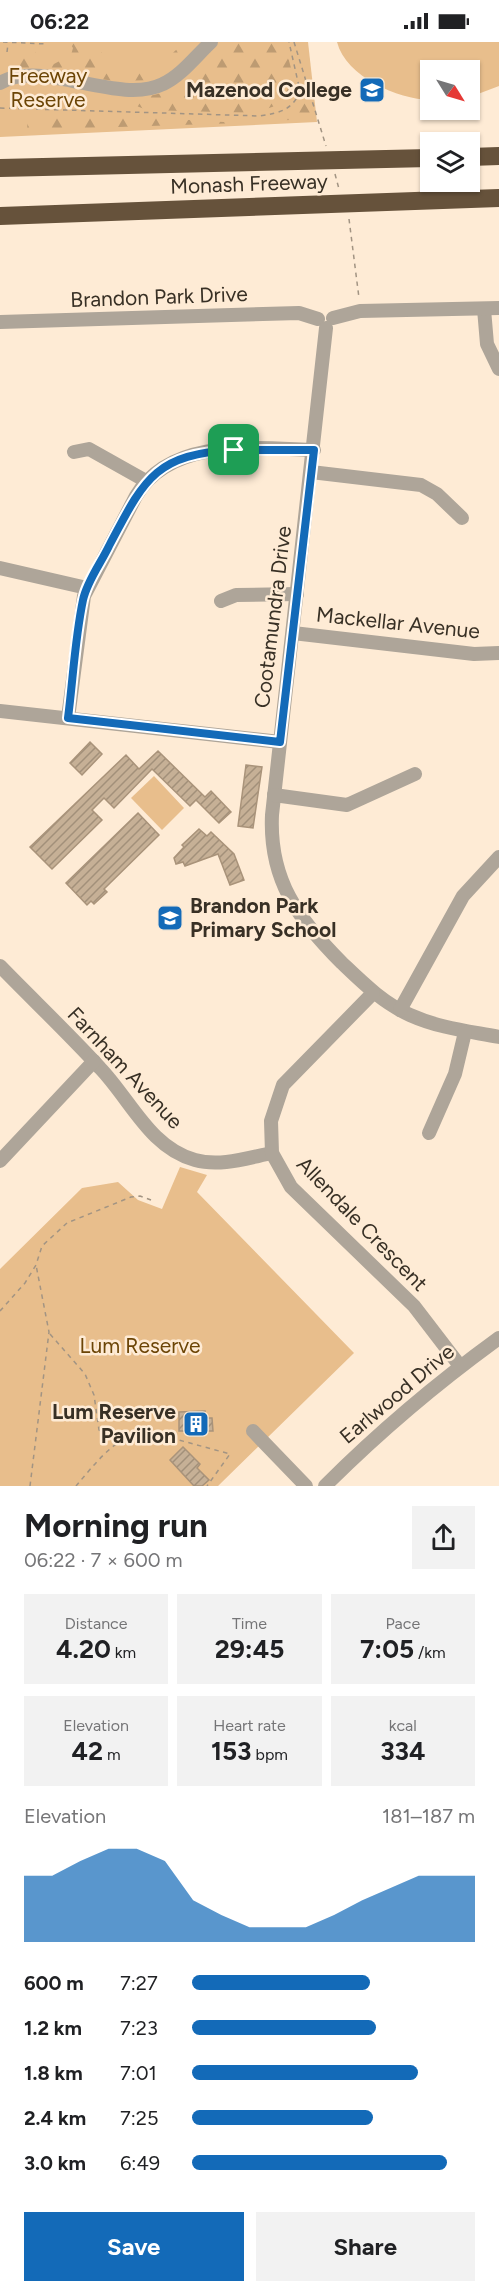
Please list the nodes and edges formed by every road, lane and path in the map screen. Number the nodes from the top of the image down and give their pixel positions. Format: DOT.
graph roads {
  1 [pos="3,42"];
  2 [pos="8,42"];
  3 [pos="211,42"];
  4 [pos="289,42"];
  5 [pos="47,44"];
  6 [pos="7,52"];
  7 [pos="0,83"];
  8 [pos="0,108"];
  9 [pos="499,156"];
  10 [pos="480,157"];
  11 [pos="420,158"];
  12 [pos="0,168"];
  13 [pos="499,198"];
  14 [pos="0,216"];
  15 [pos="499,308"];
  16 [pos="484,309"];
  17 [pos="326,321"];
  18 [pos="0,322"];
  19 [pos="499,369"];
  20 [pos="314,450"];
  21 [pos="74,452"];
  22 [pos="311,472"];
  23 [pos="146,481"];
  24 [pos="462,518"];
  25 [pos="0,568"];
  26 [pos="87,588"];
  27 [pos="297,594"];
  28 [pos="220,601"];
  29 [pos="293,633"];
  30 [pos="499,653"];
  31 [pos="0,711"];
  32 [pos="68,718"];
  33 [pos="280,742"];
  34 [pos="415,774"];
  35 [pos="274,795"];
  36 [pos="497,863"];
  37 [pos="0,966"];
  38 [pos="374,993"];
  39 [pos="400,1010"];
  40 [pos="465,1032"];
  41 [pos="499,1037"];
  42 [pos="94,1061"];
  43 [pos="429,1133"];
  44 [pos="272,1153"];
  45 [pos="0,1161"];
  46 [pos="151,1200"];
  47 [pos="36,1265"];
  48 [pos="0,1311"];
  49 [pos="49,1332"];
  50 [pos="499,1338"];
  51 [pos="460,1366"];
  52 [pos="253,1431"];
  53 [pos="122,1441"];
  54 [pos="30,1486"];
  55 [pos="76,1486"];
  56 [pos="207,1486"];
  57 [pos="306,1486"];
  58 [pos="325,1486"];
  1 -- 2 [label="path"];
  2 -- 5 [label="path"];
  2 -- 6 [label="path"];
  3 -- 7 [label="street"];
  4 -- 8 [label="path"];
  9 -- 10 [label="highway"];
  11 -- 12 [label="highway, Monash Freeway"];
  13 -- 14 [label="highway, Monash Freeway"];
  15 -- 16 [label="street, Brandon Park Drive"];
  16 -- 17 [label="street, Brandon Park Drive"];
  16 -- 19 [label="street"];
  17 -- 18 [label="street, Brandon Park Drive"];
  17 -- 20 [label="street, Cootamundra Drive"];
  20 -- 22 [label="street, Cootamundra Drive"];
  20 -- 23 [label="street"];
  21 -- 23 [label="street"];
  22 -- 24 [label="street"];
  22 -- 27 [label="street, Cootamundra Drive"];
  23 -- 26 [label="street"];
  25 -- 26 [label="street"];
  26 -- 32 [label="street"];
  27 -- 28 [label="street"];
  27 -- 29 [label="street, Cootamundra Drive"];
  29 -- 30 [label="street, Mackellar Avenue"];
  29 -- 33 [label="street, Cootamundra Drive"];
  31 -- 32 [label="street"];
  32 -- 33 [label="street"];
  33 -- 35 [label="street, Cootamundra Drive"];
  34 -- 35 [label="street"];
  35 -- 38 [label="street, Cootamundra Drive"];
  36 -- 39 [label="street"];
  37 -- 42 [label="street, Farnham Avenue"];
  38 -- 39 [label="street, Cootamundra Drive"];
  38 -- 44 [label="street, Allendale Crescent"];
  39 -- 40 [label="street, Cootamundra Drive"];
  40 -- 41 [label="street, Cootamundra Drive"];
  40 -- 43 [label="street"];
  42 -- 44 [label="street, Farnham Avenue"];
  42 -- 45 [label="street"];
  44 -- 51 [label="street, Allendale Crescent"];
  46 -- 47 [label="path"];
  47 -- 48 [label="path"];
  47 -- 49 [label="path"];
  49 -- 53 [label="path"];
  49 -- 54 [label="path"];
  50 -- 51 [label="street, Earlwood Drive"];
  51 -- 58 [label="street, Earlwood Drive"];
  52 -- 57 [label="street"];
  53 -- 55 [label="path"];
  53 -- 56 [label="path"];
}
